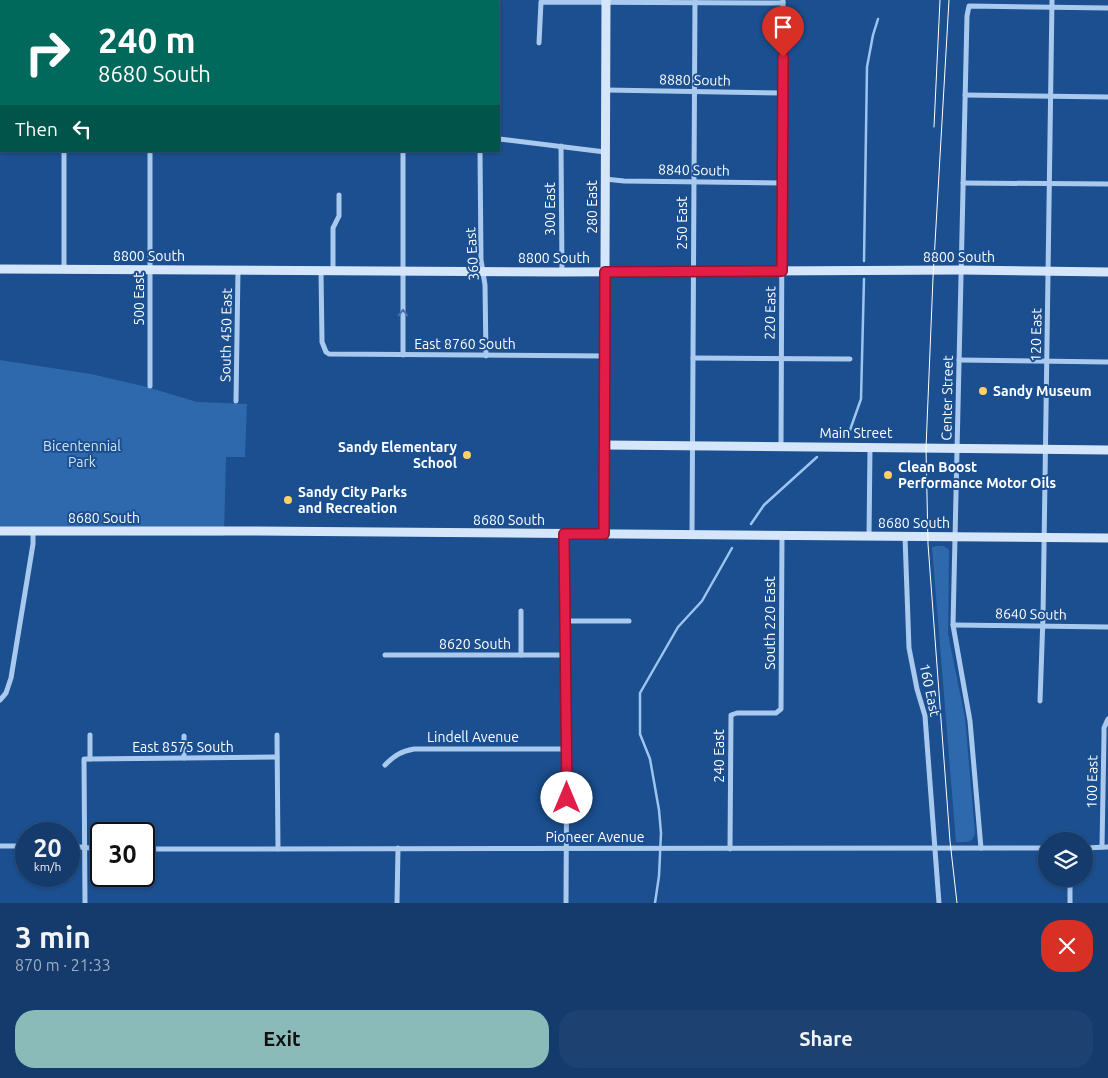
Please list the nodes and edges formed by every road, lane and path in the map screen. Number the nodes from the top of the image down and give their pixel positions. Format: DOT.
graph roads {
  1 [pos="1052,0"];
  2 [pos="606,1"];
  3 [pos="695,1"];
  4 [pos="783,2"];
  5 [pos="1052,7"];
  6 [pos="1108,8"];
  7 [pos="539,43"];
  8 [pos="606,90"];
  9 [pos="694,92"];
  10 [pos="783,93"];
  11 [pos="965,95"];
  12 [pos="1050,96"];
  13 [pos="1108,97"];
  14 [pos="500,138"];
  15 [pos="561,146"];
  16 [pos="64,152"];
  17 [pos="150,152"];
  18 [pos="403,152"];
  19 [pos="480,152"];
  20 [pos="606,152"];
  21 [pos="606,179"];
  22 [pos="694,182"];
  23 [pos="783,182"];
  24 [pos="963,183"];
  25 [pos="1049,184"];
  26 [pos="1108,184"];
  27 [pos="339,195"];
  28 [pos="0,268"];
  29 [pos="64,269"];
  30 [pos="150,269"];
  31 [pos="238,270"];
  32 [pos="321,270"];
  33 [pos="333,270"];
  34 [pos="961,270"];
  35 [pos="403,271"];
  36 [pos="693,271"];
  37 [pos="782,271"];
  38 [pos="482,272"];
  39 [pos="562,272"];
  40 [pos="605,272"];
  41 [pos="1048,272"];
  42 [pos="1108,272"];
  43 [pos="403,355"];
  44 [pos="486,356"];
  45 [pos="605,356"];
  46 [pos="693,358"];
  47 [pos="781,358"];
  48 [pos="850,359"];
  49 [pos="959,360"];
  50 [pos="1047,361"];
  51 [pos="1108,362"];
  52 [pos="150,386"];
  53 [pos="236,401"];
  54 [pos="604,445"];
  55 [pos="693,446"];
  56 [pos="781,446"];
  57 [pos="870,447"];
  58 [pos="957,448"];
  59 [pos="1045,449"];
  60 [pos="1108,450"];
  61 [pos="0,531"];
  62 [pos="33,531"];
  63 [pos="564,534"];
  64 [pos="604,534"];
  65 [pos="692,535"];
  66 [pos="782,537"];
  67 [pos="869,537"];
  68 [pos="905,537"];
  69 [pos="955,537"];
  70 [pos="1044,538"];
  71 [pos="1108,538"];
  72 [pos="521,611"];
  73 [pos="565,621"];
  74 [pos="629,621"];
  75 [pos="953,624"];
  76 [pos="1043,626"];
  77 [pos="1108,627"];
  78 [pos="566,654"];
  79 [pos="385,655"];
  80 [pos="521,655"];
  81 [pos="0,700"];
  82 [pos="1040,701"];
  83 [pos="781,709"];
  84 [pos="1108,718"];
  85 [pos="90,735"];
  86 [pos="277,735"];
  87 [pos="184,736"];
  88 [pos="566,749"];
  89 [pos="277,757"];
  90 [pos="90,758"];
  91 [pos="184,758"];
  92 [pos="385,765"];
  93 [pos="0,846"];
  94 [pos="15,846"];
  95 [pos="80,847"];
  96 [pos="84,847"];
  97 [pos="1105,847"];
  98 [pos="90,848"];
  99 [pos="398,848"];
  100 [pos="567,848"];
  101 [pos="981,848"];
  102 [pos="1038,848"];
  103 [pos="155,849"];
  104 [pos="278,849"];
  105 [pos="730,849"];
  106 [pos="935,849"];
  107 [pos="1070,887"];
  108 [pos="85,903"];
  109 [pos="398,903"];
  110 [pos="566,903"];
  111 [pos="939,903"];
  112 [pos="1070,903"];
  1 -- 5 [label="street, 120 East"];
  2 -- 3 [label="street"];
  2 -- 7 [label="street"];
  2 -- 8 [label="street, 280 East"];
  3 -- 4 [label="street"];
  3 -- 9 [label="street, 250 East"];
  4 -- 10 [label="street, 220 East"];
  5 -- 6 [label="street"];
  5 -- 11 [label="street, Center Street"];
  5 -- 12 [label="street, 120 East"];
  8 -- 9 [label="street, 8880 South"];
  8 -- 20 [label="street, 280 East"];
  9 -- 10 [label="street, 8880 South"];
  9 -- 22 [label="street, 250 East"];
  10 -- 23 [label="street, 220 East"];
  11 -- 12 [label="street"];
  11 -- 24 [label="street, Center Street"];
  12 -- 13 [label="street"];
  12 -- 25 [label="street, 120 East"];
  14 -- 15 [label="street"];
  15 -- 20 [label="street"];
  15 -- 39 [label="street, 300 East"];
  16 -- 29 [label="street"];
  17 -- 30 [label="street, 500 East"];
  18 -- 35 [label="street"];
  19 -- 38 [label="street, 360 East"];
  20 -- 21 [label="street, 280 East"];
  21 -- 22 [label="street, 8840 South"];
  21 -- 40 [label="street, 280 East"];
  22 -- 23 [label="street, 8840 South"];
  22 -- 36 [label="street, 250 East"];
  23 -- 37 [label="street, 220 East"];
  24 -- 25 [label="street"];
  24 -- 34 [label="street, Center Street"];
  25 -- 26 [label="street"];
  25 -- 41 [label="street, 120 East"];
  27 -- 33 [label="street"];
  28 -- 29 [label="street, 8800 South"];
  29 -- 30 [label="street, 8800 South"];
  30 -- 31 [label="street, 8800 South"];
  30 -- 52 [label="street, 500 East"];
  31 -- 32 [label="street, 8800 South"];
  31 -- 53 [label="street, South 450 East"];
  32 -- 33 [label="street, 8800 South"];
  32 -- 43 [label="street, East 8760 South"];
  33 -- 35 [label="street, 8800 South"];
  34 -- 37 [label="street, 8800 South"];
  34 -- 41 [label="street, 8800 South"];
  34 -- 49 [label="street, Center Street"];
  35 -- 38 [label="street, 8800 South"];
  43 -- 35 [label="street, one-way"];
  36 -- 37 [label="street, 8800 South"];
  36 -- 40 [label="street, 8800 South"];
  36 -- 46 [label="street, 250 East"];
  37 -- 47 [label="street, 220 East"];
  38 -- 39 [label="street, 8800 South"];
  38 -- 44 [label="street, 360 East"];
  39 -- 40 [label="street, 8800 South"];
  40 -- 45 [label="street, 280 East"];
  41 -- 42 [label="street, 8800 South"];
  41 -- 50 [label="street, 120 East"];
  43 -- 44 [label="street, East 8760 South"];
  44 -- 45 [label="street, East 8760 South"];
  45 -- 54 [label="street, 280 East"];
  46 -- 47 [label="street"];
  46 -- 55 [label="street, 250 East"];
  47 -- 48 [label="street"];
  47 -- 56 [label="street, 220 East"];
  49 -- 50 [label="street"];
  49 -- 58 [label="street, Center Street"];
  50 -- 51 [label="street"];
  50 -- 59 [label="street, 120 East"];
  54 -- 55 [label="street, Main Street"];
  54 -- 64 [label="street, 280 East"];
  55 -- 56 [label="street, Main Street"];
  55 -- 65 [label="street, 250 East"];
  56 -- 57 [label="street, Main Street"];
  57 -- 58 [label="street, Main Street"];
  57 -- 67 [label="street"];
  58 -- 59 [label="street, Main Street"];
  58 -- 69 [label="street, Center Street"];
  59 -- 60 [label="street, Main Street"];
  59 -- 70 [label="street, 120 East"];
  61 -- 62 [label="street, 8680 South"];
  62 -- 63 [label="street, 8680 South"];
  62 -- 81 [label="street"];
  63 -- 64 [label="street, 8680 South"];
  63 -- 73 [label="street"];
  64 -- 65 [label="street, 8680 South"];
  65 -- 66 [label="street, 8680 South"];
  66 -- 67 [label="street, 8680 South"];
  66 -- 83 [label="street, South 220 East"];
  67 -- 68 [label="street, 8680 South"];
  68 -- 69 [label="street, 8680 South"];
  68 -- 106 [label="street, 160 East"];
  69 -- 70 [label="street, 8680 South"];
  69 -- 75 [label="street, Center Street"];
  70 -- 71 [label="street, 8680 South"];
  70 -- 76 [label="street, 120 East"];
  72 -- 80 [label="street"];
  73 -- 74 [label="street"];
  73 -- 78 [label="street"];
  75 -- 76 [label="street, 8640 South"];
  75 -- 101 [label="street, Center Street"];
  76 -- 77 [label="street, 8640 South"];
  76 -- 82 [label="street, 120 East"];
  78 -- 80 [label="street, 8620 South"];
  78 -- 88 [label="street"];
  79 -- 80 [label="street, 8620 South"];
  83 -- 105 [label="street, 240 East"];
  84 -- 97 [label="street, 100 East"];
  85 -- 90 [label="street"];
  86 -- 89 [label="street"];
  87 -- 91 [label="street"];
  88 -- 92 [label="street, Lindell Avenue"];
  88 -- 100 [label="street"];
  89 -- 91 [label="street, East 8575 South"];
  89 -- 104 [label="street"];
  90 -- 91 [label="street, East 8575 South"];
  90 -- 96 [label="street"];
  93 -- 94 [label="street"];
  95 -- 96 [label="street"];
  96 -- 98 [label="street"];
  96 -- 108 [label="street"];
  99 -- 100 [label="street, Pioneer Avenue"];
  99 -- 104 [label="street, Pioneer Avenue"];
  99 -- 109 [label="street"];
  100 -- 105 [label="street, Pioneer Avenue"];
  100 -- 110 [label="street"];
  101 -- 102 [label="street, Pioneer Avenue"];
  101 -- 106 [label="street, Pioneer Avenue"];
  103 -- 104 [label="street, Pioneer Avenue"];
  105 -- 106 [label="street, Pioneer Avenue"];
  106 -- 111 [label="street, 160 East"];
  107 -- 112 [label="street"];
}
